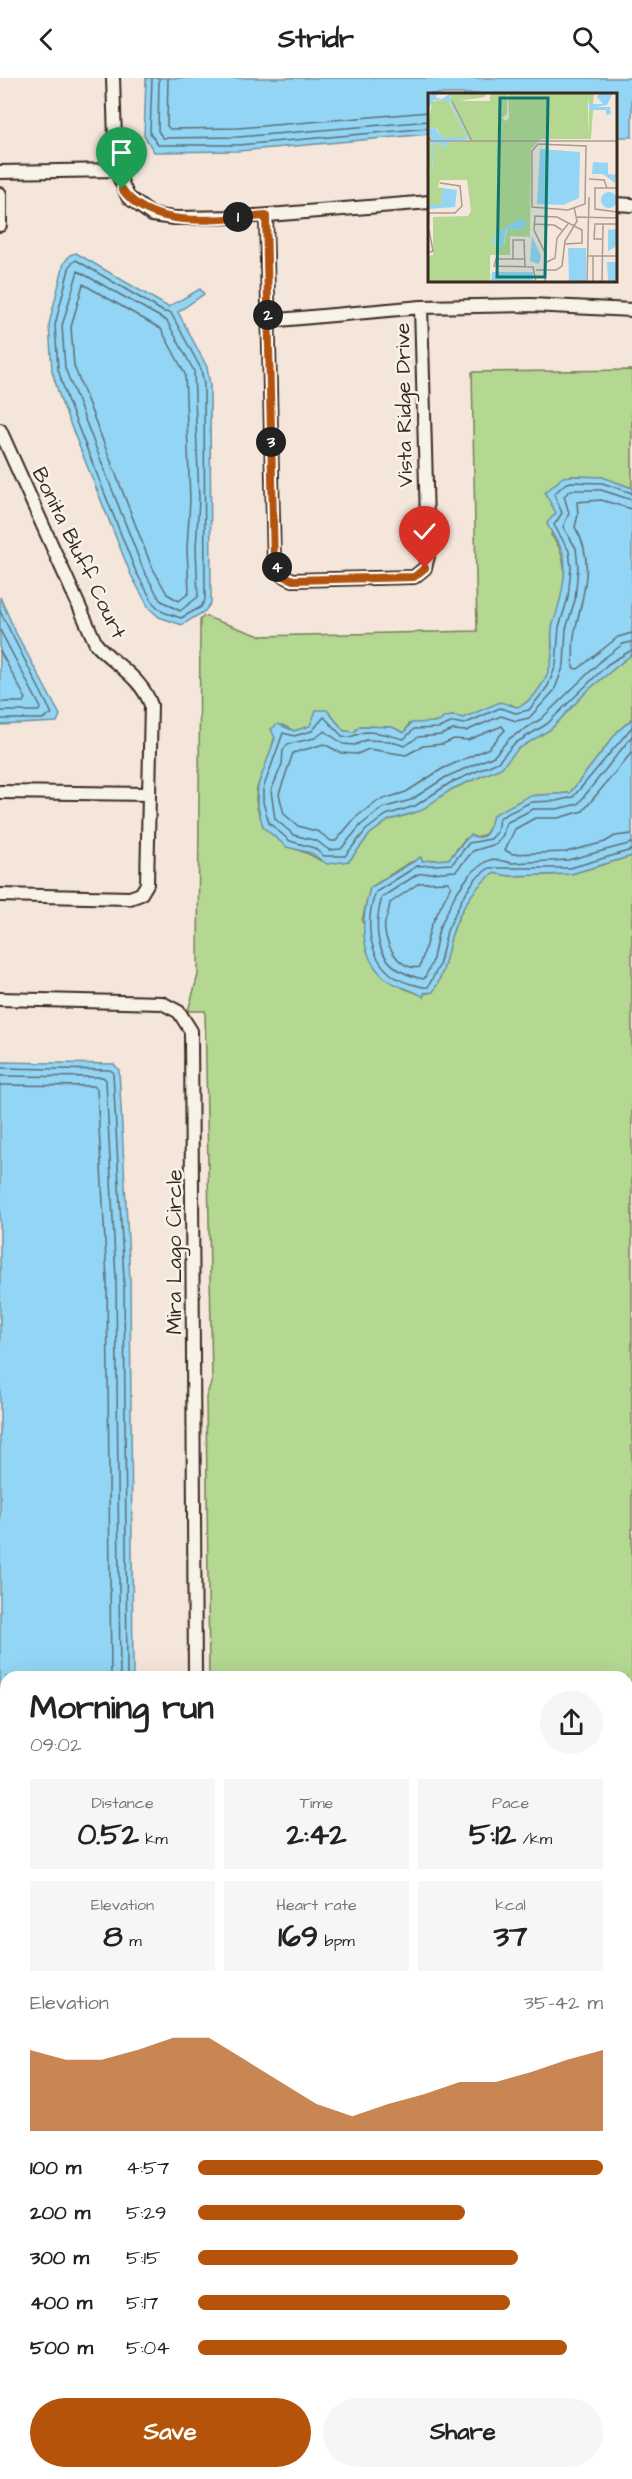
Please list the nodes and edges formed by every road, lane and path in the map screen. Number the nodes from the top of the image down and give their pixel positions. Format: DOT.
graph roads {
  1 [pos="113,78"];
  2 [pos="116,170"];
  3 [pos="0,172"];
  4 [pos="0,194"];
  5 [pos="428,202"];
  6 [pos="617,204"];
  7 [pos="632,205"];
  8 [pos="266,216"];
  9 [pos="0,225"];
  10 [pos="421,307"];
  11 [pos="632,310"];
  12 [pos="268,321"];
  13 [pos="0,430"];
  14 [pos="0,792"];
  15 [pos="150,794"];
  16 [pos="0,895"];
  17 [pos="0,999"];
  18 [pos="195,1671"];
  1 -- 2 [label="street"];
  2 -- 3 [label="street"];
  2 -- 8 [label="street"];
  4 -- 9 [label="street"];
  5 -- 8 [label="street"];
  6 -- 7 [label="street"];
  8 -- 12 [label="street, Vista Ridge Drive"];
  10 -- 11 [label="street"];
  10 -- 12 [label="street"];
  10 -- 12 [label="street, Vista Ridge Drive"];
  13 -- 15 [label="street, Bonita Bluff Court"];
  14 -- 15 [label="street"];
  15 -- 16 [label="street, Bonita Bluff Court"];
  17 -- 18 [label="street, Mira Lago Circle"];
}
